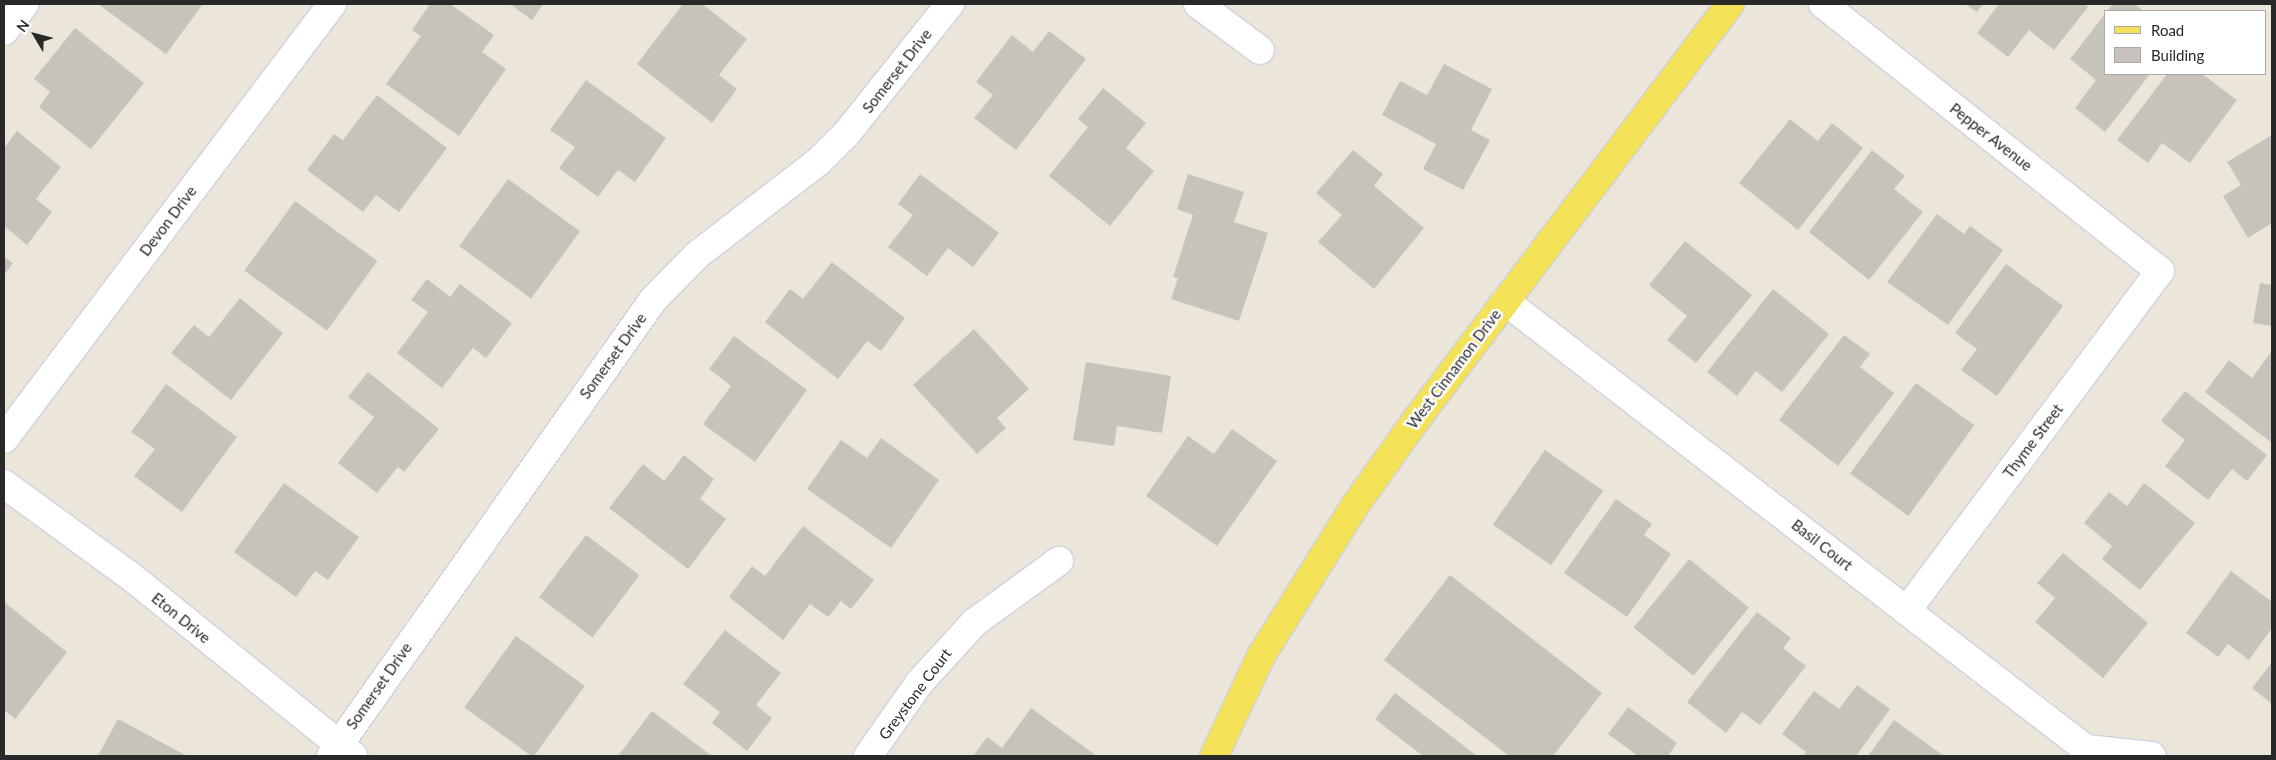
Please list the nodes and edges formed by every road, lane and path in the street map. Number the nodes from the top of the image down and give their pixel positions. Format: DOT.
graph roads {
  1 [pos="24,4"];
  2 [pos="332,4"];
  3 [pos="950,4"];
  4 [pos="1198,4"];
  5 [pos="1730,4"];
  6 [pos="1823,4"];
  7 [pos="4,31"];
  8 [pos="1260,50"];
  9 [pos="2160,271"];
  10 [pos="1505,301"];
  11 [pos="4,439"];
  12 [pos="4,484"];
  13 [pos="1059,561"];
  14 [pos="1907,611"];
  15 [pos="340,752"];
  16 [pos="868,756"];
  17 [pos="1214,756"];
  18 [pos="2152,756"];
  1 -- 7 [label="street"];
  2 -- 11 [label="street, Devon Drive"];
  3 -- 15 [label="street, Somerset Drive"];
  4 -- 8 [label="street"];
  5 -- 10 [label="main road, West Cinnamon Drive"];
  6 -- 9 [label="street, Pepper Avenue"];
  9 -- 14 [label="street, Thyme Street"];
  10 -- 14 [label="street, Basil Court"];
  10 -- 17 [label="main road, West Cinnamon Drive"];
  12 -- 15 [label="street, Eton Drive"];
  13 -- 16 [label="street, Greystone Court"];
  14 -- 18 [label="street, Basil Court"];
}
